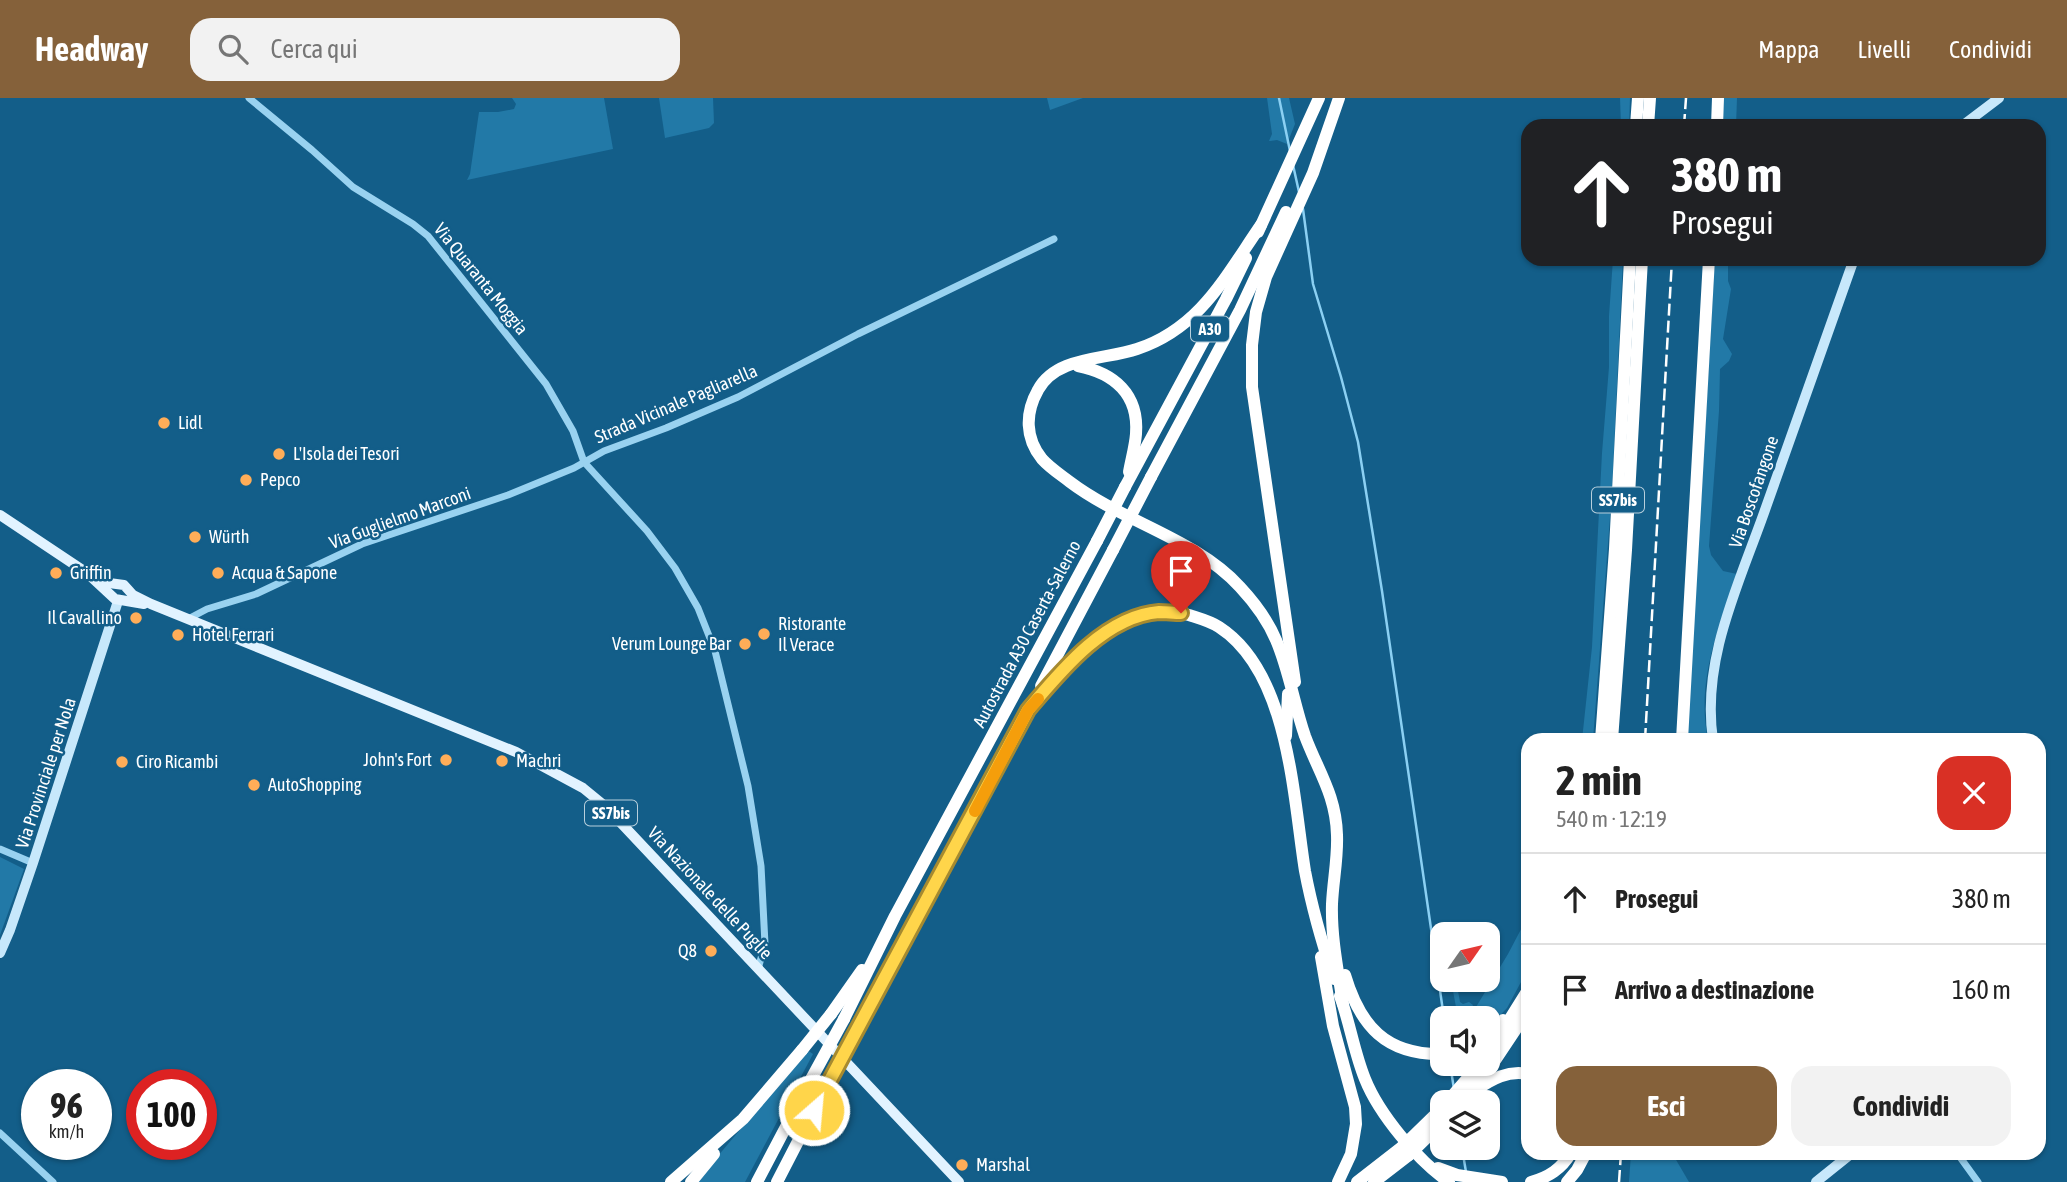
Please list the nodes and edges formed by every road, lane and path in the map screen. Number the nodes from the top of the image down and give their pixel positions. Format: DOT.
graph roads {
  1 [pos="249,98"];
  2 [pos="1338,98"];
  3 [pos="1638,98"];
  4 [pos="1650,98"];
  5 [pos="1718,98"];
  6 [pos="1999,98"];
  7 [pos="1316,104"];
  8 [pos="1636,119"];
  9 [pos="1648,119"];
  10 [pos="1717,119"];
  11 [pos="1971,119"];
  12 [pos="1261,225"];
  13 [pos="1284,227"];
  14 [pos="1054,239"];
  15 [pos="1630,266"];
  16 [pos="1642,266"];
  17 [pos="1709,266"];
  18 [pos="1852,266"];
  19 [pos="1070,365"];
  20 [pos="584,462"];
  21 [pos="1125,487"];
  22 [pos="0,515"];
  23 [pos="87,573"];
  24 [pos="123,586"];
  25 [pos="118,600"];
  26 [pos="151,604"];
  27 [pos="1622,616"];
  28 [pos="188,619"];
  29 [pos="1287,675"];
  30 [pos="1028,710"];
  31 [pos="1298,710"];
  32 [pos="1602,733"];
  33 [pos="1613,733"];
  34 [pos="1621,733"];
  35 [pos="1682,733"];
  36 [pos="1713,733"];
  37 [pos="1285,746"];
  38 [pos="0,849"];
  39 [pos="33,863"];
  40 [pos="1333,934"];
  41 [pos="1319,936"];
  42 [pos="884,939"];
  43 [pos="0,953"];
  44 [pos="758,969"];
  45 [pos="1521,998"];
  46 [pos="1521,1001"];
  47 [pos="1343,1004"];
  48 [pos="1521,1021"];
  49 [pos="1500,1024"];
  50 [pos="1500,1035"];
  51 [pos="1500,1050"];
  52 [pos="1430,1054"];
  53 [pos="1500,1074"];
  54 [pos="1521,1074"];
  55 [pos="1480,1076"];
  56 [pos="1482,1076"];
  57 [pos="1462,1090"];
  58 [pos="1471,1090"];
  59 [pos="743,1119"];
  60 [pos="1430,1124"];
  61 [pos="0,1133"];
  62 [pos="1430,1134"];
  63 [pos="1410,1152"];
  64 [pos="1566,1160"];
  65 [pos="1582,1160"];
  66 [pos="1844,1160"];
  67 [pos="1962,1160"];
  68 [pos="779,1179"];
  69 [pos="53,1182"];
  70 [pos="671,1182"];
  71 [pos="691,1182"];
  72 [pos="757,1182"];
  73 [pos="959,1182"];
  74 [pos="1338,1182"];
  75 [pos="1357,1182"];
  76 [pos="1374,1182"];
  77 [pos="1449,1182"];
  78 [pos="1502,1182"];
  79 [pos="1531,1182"];
  80 [pos="1567,1182"];
  81 [pos="1816,1182"];
  82 [pos="1978,1182"];
  1 -- 20 [label="street, Via Quaranta Moggia"];
  2 -- 13 [label="highway"];
  3 -- 8 [label="highway"];
  4 -- 9 [label="highway"];
  5 -- 10 [label="highway"];
  6 -- 11 [label="street"];
  7 -- 12 [label="highway, Autostrada A30 Caserta-Salerno / A30"];
  12 -- 19 [label="highway"];
  12 -- 21 [label="highway, Autostrada A30 Caserta-Salerno / A30"];
  13 -- 30 [label="highway, Autostrada A30 Caserta-Salerno / A30, bridge"];
  13 -- 31 [label="highway"];
  14 -- 20 [label="street, Strada Vicinale Pagliarella"];
  15 -- 32 [label="highway, SS7bis"];
  16 -- 27 [label="highway, SS7bis"];
  17 -- 35 [label="highway"];
  18 -- 36 [label="street, Via Boscofangone"];
  19 -- 21 [label="highway"];
  19 -- 29 [label="highway"];
  20 -- 28 [label="street, Via Guglielmo Marconi"];
  20 -- 44 [label="street, Strada Vicinale Pagliarella"];
  21 -- 42 [label="highway, Autostrada A30 Caserta-Salerno / A30, bridge"];
  22 -- 23 [label="main road, Via Nazionale delle Puglie / SS7bis"];
  23 -- 24 [label="main road, Via Nazionale delle Puglie / SS7bis"];
  23 -- 25 [label="main road, Via Nazionale delle Puglie / SS7bis"];
  24 -- 25 [label="main road"];
  24 -- 26 [label="main road, Via Nazionale delle Puglie / SS7bis"];
  25 -- 26 [label="main road, Via Nazionale delle Puglie / SS7bis"];
  25 -- 39 [label="street, Via Provinciale per Nola"];
  26 -- 28 [label="main road, Via Nazionale delle Puglie / SS7bis"];
  27 -- 33 [label="highway, SS7bis"];
  27 -- 34 [label="highway"];
  28 -- 44 [label="main road, Via Nazionale delle Puglie / SS7bis"];
  29 -- 31 [label="highway"];
  29 -- 37 [label="highway"];
  30 -- 37 [label="highway"];
  30 -- 68 [label="highway, Autostrada A30 Caserta-Salerno / A30, bridge"];
  31 -- 40 [label="highway"];
  37 -- 41 [label="highway"];
  38 -- 39 [label="street"];
  39 -- 43 [label="street, Via Provinciale per Nola"];
  40 -- 47 [label="highway"];
  40 -- 52 [label="highway"];
  41 -- 47 [label="highway"];
  41 -- 74 [label="highway"];
  42 -- 59 [label="highway, bridge"];
  42 -- 72 [label="highway, Autostrada A30 Caserta-Salerno / A30, bridge"];
  44 -- 73 [label="main road, Via Nazionale delle Puglie / SS7bis"];
  45 -- 49 [label="highway"];
  46 -- 50 [label="highway"];
  47 -- 63 [label="highway"];
  48 -- 51 [label="highway"];
  53 -- 54 [label="highway"];
  55 -- 57 [label="highway"];
  56 -- 58 [label="highway"];
  59 -- 70 [label="highway"];
  59 -- 71 [label="highway"];
  60 -- 63 [label="highway, bridge"];
  61 -- 69 [label="street"];
  62 -- 63 [label="highway, bridge"];
  63 -- 75 [label="highway"];
  63 -- 76 [label="highway"];
  63 -- 77 [label="highway"];
  63 -- 78 [label="highway"];
  64 -- 79 [label="highway"];
  65 -- 80 [label="highway"];
  66 -- 81 [label="street"];
  67 -- 82 [label="street"];
}
